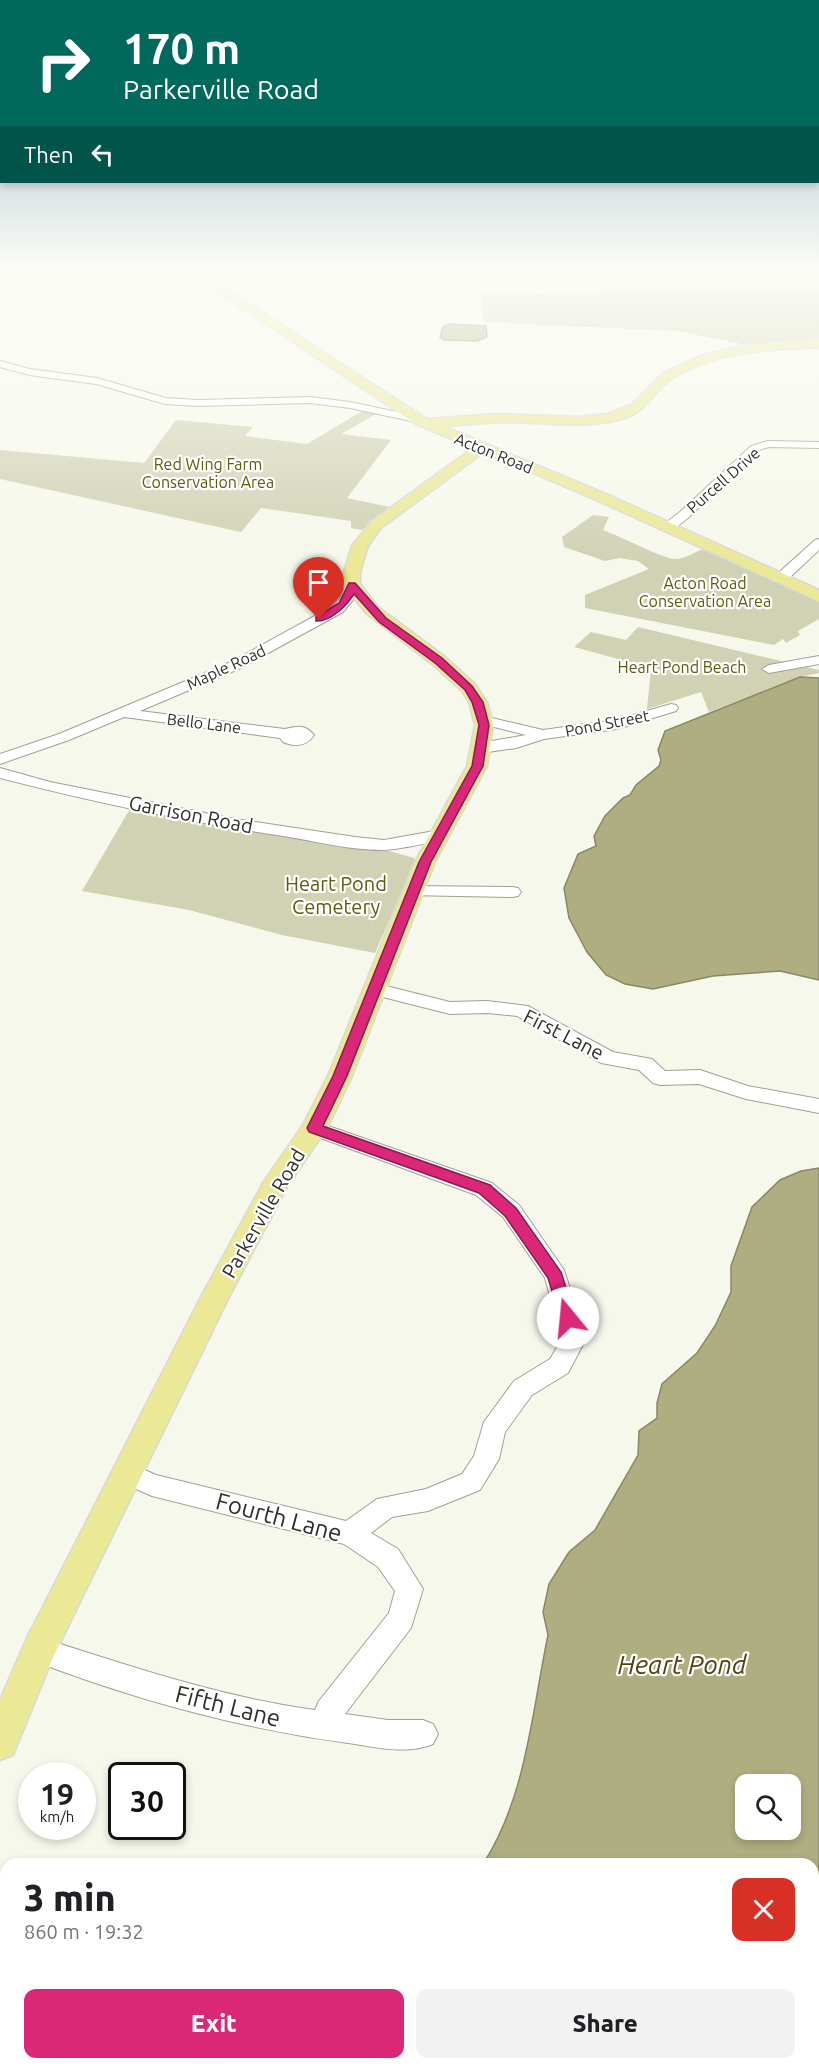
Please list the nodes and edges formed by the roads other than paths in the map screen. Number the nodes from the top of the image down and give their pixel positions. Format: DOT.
graph roads {
  1 [pos="13,368"];
  2 [pos="338,368"];
  3 [pos="684,368"];
  4 [pos="396,406"];
  5 [pos="376,410"];
  6 [pos="418,420"];
  7 [pos="481,420"];
  8 [pos="474,445"];
  9 [pos="819,445"];
  10 [pos="667,528"];
  11 [pos="819,543"];
  12 [pos="780,579"];
  13 [pos="352,585"];
  14 [pos="819,597"];
  15 [pos="819,660"];
  16 [pos="769,669"];
  17 [pos="671,708"];
  18 [pos="122,713"];
  19 [pos="483,720"];
  20 [pos="285,734"];
  21 [pos="542,735"];
  22 [pos="482,748"];
  23 [pos="0,759"];
  24 [pos="0,773"];
  25 [pos="440,835"];
  26 [pos="384,845"];
  27 [pos="425,862"];
  28 [pos="412,891"];
  29 [pos="512,892"];
  30 [pos="374,989"];
  31 [pos="819,1106"];
  32 [pos="314,1128"];
  33 [pos="127,1473"];
  34 [pos="350,1534"];
  35 [pos="39,1650"];
  36 [pos="329,1711"];
  37 [pos="423,1734"];
  38 [pos="0,1742"];
  1 -- 5 [label="street"];
  2 -- 4 [label="main road, Acton Road"];
  3 -- 7 [label="main road"];
  4 -- 5 [label="street"];
  4 -- 6 [label="main road, Acton Road"];
  5 -- 6 [label="street"];
  6 -- 7 [label="main road"];
  6 -- 8 [label="main road, Acton Road"];
  7 -- 8 [label="main road"];
  8 -- 10 [label="main road, Acton Road"];
  8 -- 13 [label="main road, Maple Road"];
  9 -- 10 [label="street, Purcell Drive"];
  10 -- 12 [label="main road, Acton Road"];
  11 -- 12 [label="street"];
  12 -- 14 [label="main road, Acton Road"];
  13 -- 18 [label="street, Maple Road"];
  13 -- 19 [label="main road, Parkerville Road"];
  15 -- 16 [label="street"];
  17 -- 21 [label="street, Pond Street"];
  18 -- 20 [label="street, Bello Lane"];
  18 -- 23 [label="street, Maple Road"];
  19 -- 21 [label="street, Pond Street"];
  19 -- 22 [label="main road, Parkerville Road"];
  21 -- 22 [label="street, Pond Street"];
  22 -- 25 [label="main road, Parkerville Road"];
  24 -- 26 [label="street, Garrison Road"];
  25 -- 26 [label="street, Garrison Road"];
  25 -- 27 [label="main road, Parkerville Road"];
  26 -- 27 [label="street, Garrison Road"];
  27 -- 28 [label="main road, Parkerville Road"];
  28 -- 29 [label="street"];
  28 -- 30 [label="main road, Parkerville Road"];
  30 -- 31 [label="street, First Lane"];
  30 -- 32 [label="main road, Parkerville Road"];
  32 -- 33 [label="main road, Parkerville Road"];
  32 -- 34 [label="street"];
  33 -- 34 [label="street, Fourth Lane"];
  33 -- 35 [label="main road, Parkerville Road"];
  34 -- 36 [label="street, Fourth Lane"];
  35 -- 37 [label="street, Fifth Lane"];
  35 -- 38 [label="main road, Parkerville Road"];
}
